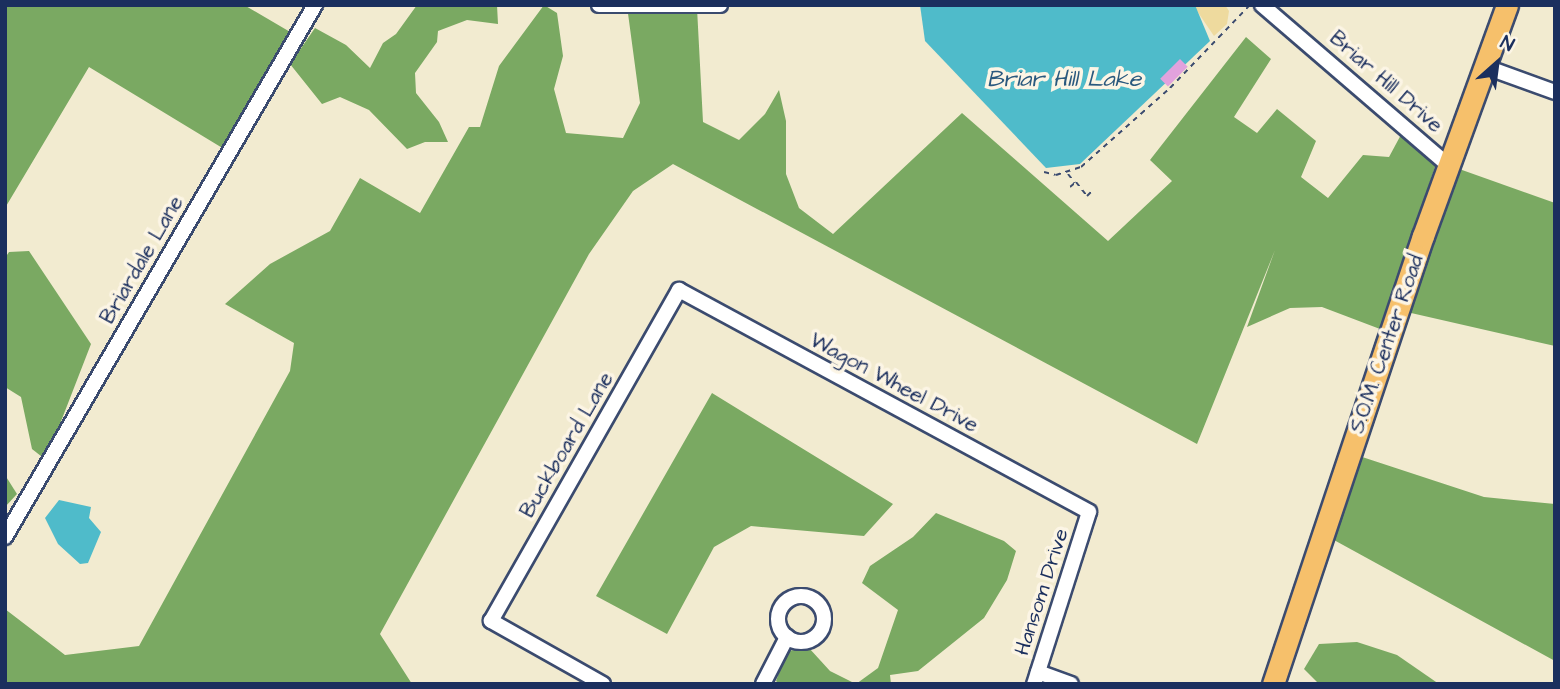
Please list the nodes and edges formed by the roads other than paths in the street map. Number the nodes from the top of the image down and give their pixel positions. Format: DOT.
graph roads {
  1 [pos="315,5"];
  2 [pos="599,5"];
  3 [pos="720,5"];
  4 [pos="1262,5"];
  5 [pos="1507,5"];
  6 [pos="1486,67"];
  7 [pos="1555,92"];
  8 [pos="1448,165"];
  9 [pos="679,290"];
  10 [pos="1089,512"];
  11 [pos="5,537"];
  12 [pos="787,637"];
  13 [pos="1036,678"];
  14 [pos="603,684"];
  15 [pos="763,684"];
  16 [pos="1071,684"];
  17 [pos="1273,684"];
  1 -- 11 [label="street, Briardale Lane"];
  2 -- 3 [label="street"];
  4 -- 8 [label="street, Briar Hill Drive"];
  5 -- 6 [label="main road, S.O.M. Center Road"];
  6 -- 7 [label="street"];
  6 -- 8 [label="main road, S.O.M. Center Road"];
  8 -- 17 [label="main road, S.O.M. Center Road"];
  9 -- 10 [label="street, Wagon Wheel Drive"];
  9 -- 14 [label="street, Buckboard Lane"];
  10 -- 13 [label="street, Hansom Drive"];
  12 -- 15 [label="street"];
  13 -- 16 [label="street"];
}
